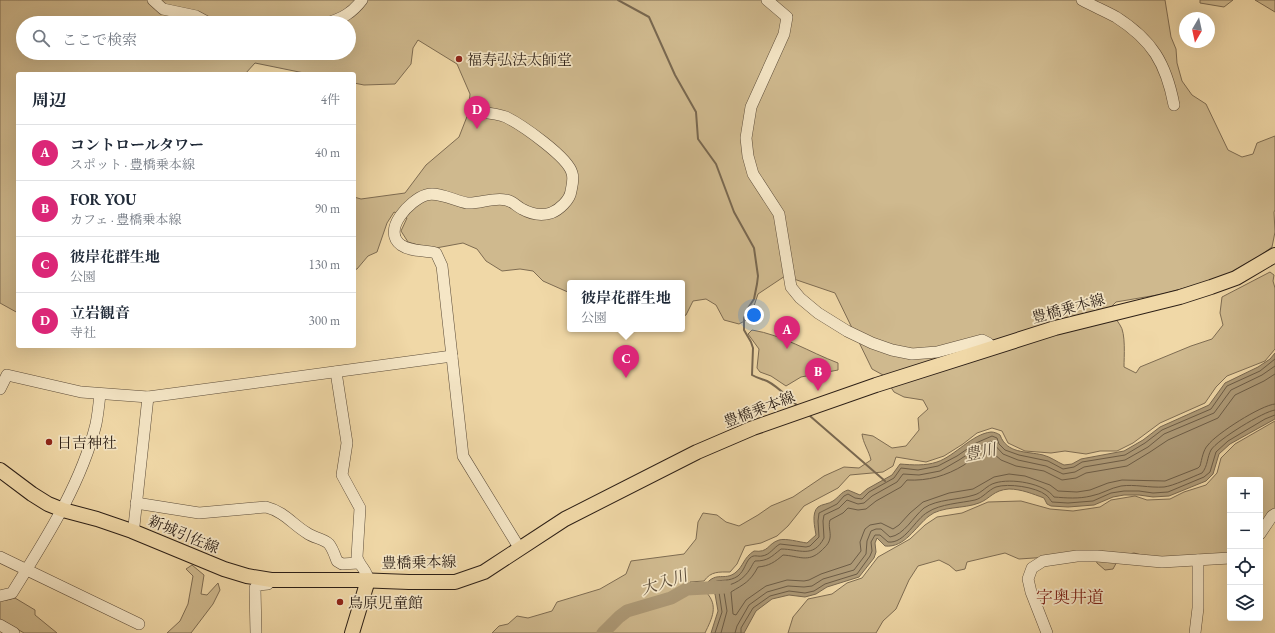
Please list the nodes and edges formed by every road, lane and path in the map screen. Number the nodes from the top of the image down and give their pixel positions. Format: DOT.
graph roads {
  1 [pos="153,0"];
  2 [pos="362,0"];
  3 [pos="767,0"];
  4 [pos="1082,0"];
  5 [pos="196,16"];
  6 [pos="344,16"];
  7 [pos="1174,105"];
  8 [pos="479,112"];
  9 [pos="1275,255"];
  10 [pos="992,348"];
  11 [pos="452,356"];
  12 [pos="336,372"];
  13 [pos="0,388"];
  14 [pos="100,394"];
  15 [pos="148,397"];
  16 [pos="0,470"];
  17 [pos="136,503"];
  18 [pos="62,510"];
  19 [pos="1275,514"];
  20 [pos="1263,530"];
  21 [pos="132,531"];
  22 [pos="520,549"];
  23 [pos="0,557"];
  24 [pos="1227,558"];
  25 [pos="1198,560"];
  26 [pos="358,563"];
  27 [pos="27,569"];
  28 [pos="271,580"];
  29 [pos="368,580"];
  30 [pos="0,596"];
  31 [pos="139,624"];
  32 [pos="0,625"];
  33 [pos="14,633"];
  34 [pos="256,633"];
  35 [pos="352,633"];
  36 [pos="1046,633"];
  37 [pos="1195,633"];
  1 -- 5 [label="street"];
  2 -- 6 [label="street"];
  3 -- 10 [label="street"];
  4 -- 7 [label="street"];
  8 -- 11 [label="street"];
  9 -- 10 [label="main road, 豊橋乗本線"];
  10 -- 22 [label="main road, 豊橋乗本線"];
  11 -- 12 [label="street"];
  11 -- 22 [label="street"];
  12 -- 15 [label="street"];
  12 -- 26 [label="street"];
  13 -- 14 [label="street"];
  14 -- 15 [label="street"];
  14 -- 18 [label="street"];
  15 -- 17 [label="street"];
  16 -- 18 [label="main road, 新城引佐線"];
  17 -- 21 [label="street"];
  17 -- 26 [label="street"];
  18 -- 21 [label="main road, 新城引佐線"];
  18 -- 27 [label="street"];
  19 -- 20 [label="street"];
  21 -- 28 [label="main road, 新城引佐線"];
  22 -- 29 [label="main road, 豊橋乗本線"];
  23 -- 27 [label="street"];
  24 -- 25 [label="street"];
  25 -- 36 [label="street"];
  25 -- 37 [label="street"];
  26 -- 29 [label="street"];
  27 -- 30 [label="street"];
  27 -- 31 [label="street"];
  28 -- 29 [label="main road, 新城引佐線"];
  28 -- 34 [label="street"];
  29 -- 35 [label="main road, 豊橋乗本線"];
  32 -- 33 [label="street"];
}
